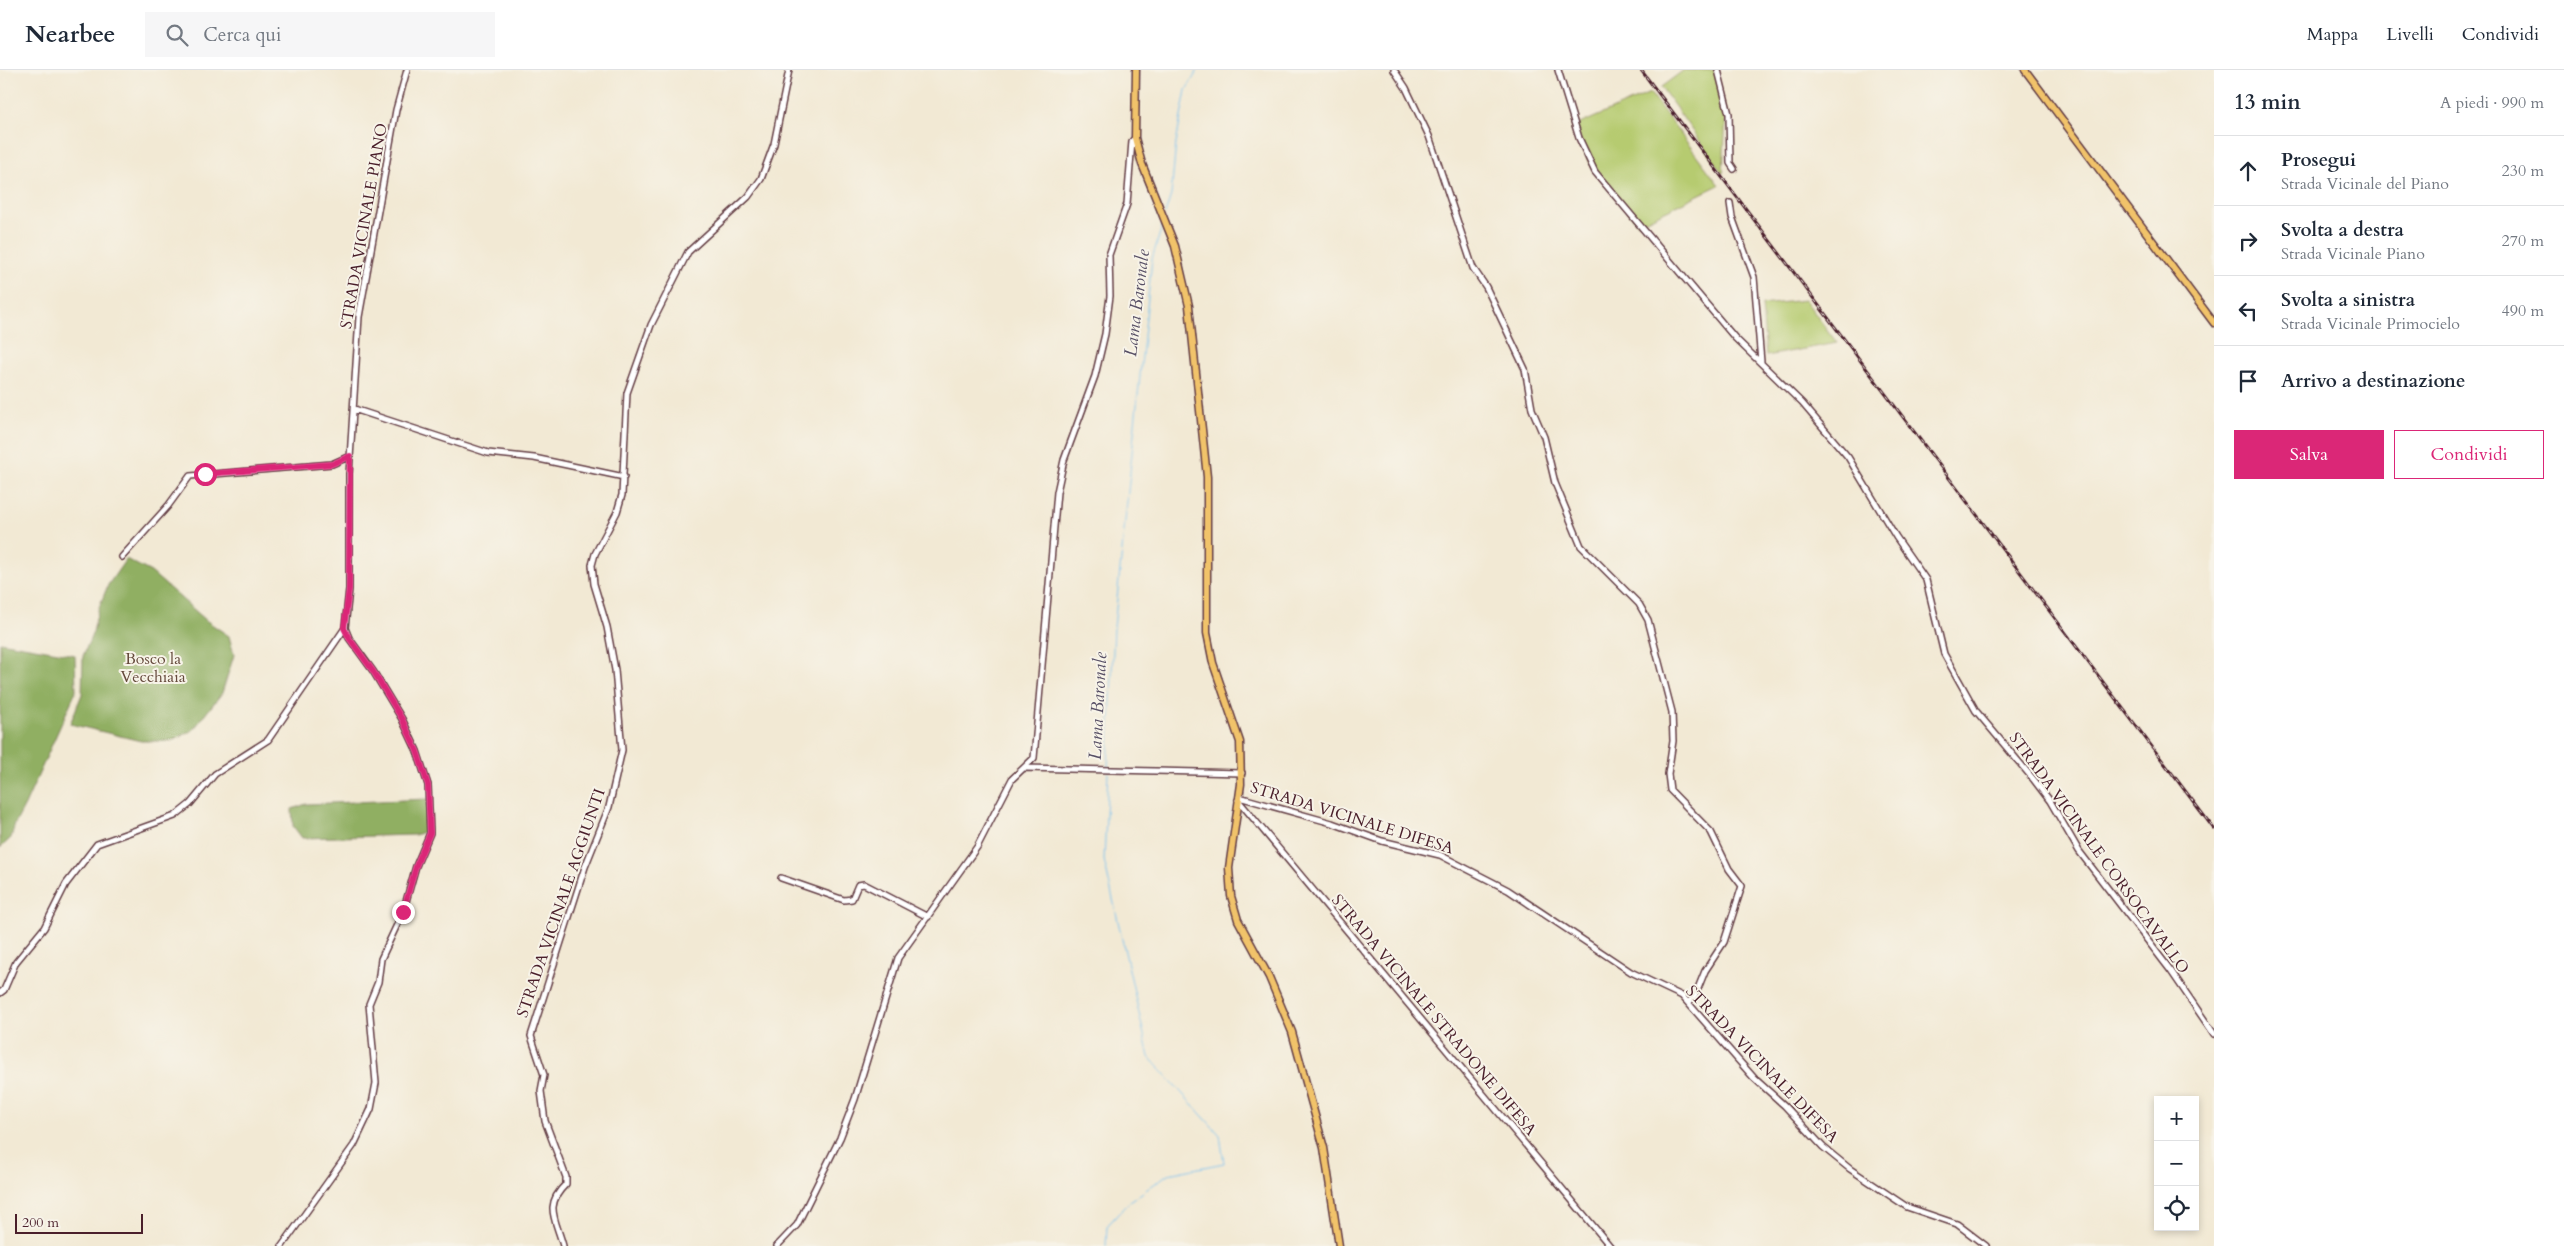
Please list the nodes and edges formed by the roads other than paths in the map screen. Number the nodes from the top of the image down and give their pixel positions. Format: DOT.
graph roads {
  1 [pos="407,70"];
  2 [pos="789,70"];
  3 [pos="1136,70"];
  4 [pos="1394,70"];
  5 [pos="1558,70"];
  6 [pos="1718,70"];
  7 [pos="2026,70"];
  8 [pos="1135,138"];
  9 [pos="1734,169"];
  10 [pos="1730,203"];
  11 [pos="2214,323"];
  12 [pos="1761,362"];
  13 [pos="354,409"];
  14 [pos="350,456"];
  15 [pos="624,477"];
  16 [pos="122,558"];
  17 [pos="344,628"];
  18 [pos="1024,768"];
  19 [pos="1242,773"];
  20 [pos="1238,798"];
  21 [pos="781,878"];
  22 [pos="928,917"];
  23 [pos="0,993"];
  24 [pos="1688,1003"];
  25 [pos="2214,1034"];
  26 [pos="282,1246"];
  27 [pos="563,1246"];
  28 [pos="777,1246"];
  29 [pos="1339,1246"];
  30 [pos="1610,1246"];
  31 [pos="1986,1246"];
  1 -- 13 [label="street, STRADA VICINALE PIANO"];
  2 -- 15 [label="street, STRADA VICINALE AGGIUNTI"];
  3 -- 8 [label="main road"];
  4 -- 24 [label="street"];
  5 -- 12 [label="street, STRADA VICINALE CORSOCAVALLO"];
  6 -- 9 [label="street"];
  7 -- 11 [label="main road"];
  8 -- 18 [label="street"];
  8 -- 19 [label="main road"];
  10 -- 12 [label="street"];
  12 -- 25 [label="street, STRADA VICINALE CORSOCAVALLO"];
  13 -- 14 [label="street, STRADA VICINALE PIANO"];
  13 -- 15 [label="street"];
  14 -- 16 [label="street"];
  14 -- 17 [label="street, STRADA VICINALE PIANO"];
  15 -- 27 [label="street, STRADA VICINALE AGGIUNTI"];
  17 -- 23 [label="street"];
  17 -- 26 [label="street"];
  18 -- 19 [label="street, STRADA VICINALE DIFESA"];
  18 -- 22 [label="street"];
  19 -- 20 [label="main road"];
  20 -- 24 [label="street, STRADA VICINALE DIFESA"];
  20 -- 29 [label="main road"];
  20 -- 30 [label="street, STRADA VICINALE STRADONE DIFESA"];
  21 -- 22 [label="street"];
  22 -- 28 [label="street"];
  24 -- 31 [label="street, STRADA VICINALE DIFESA"];
}
